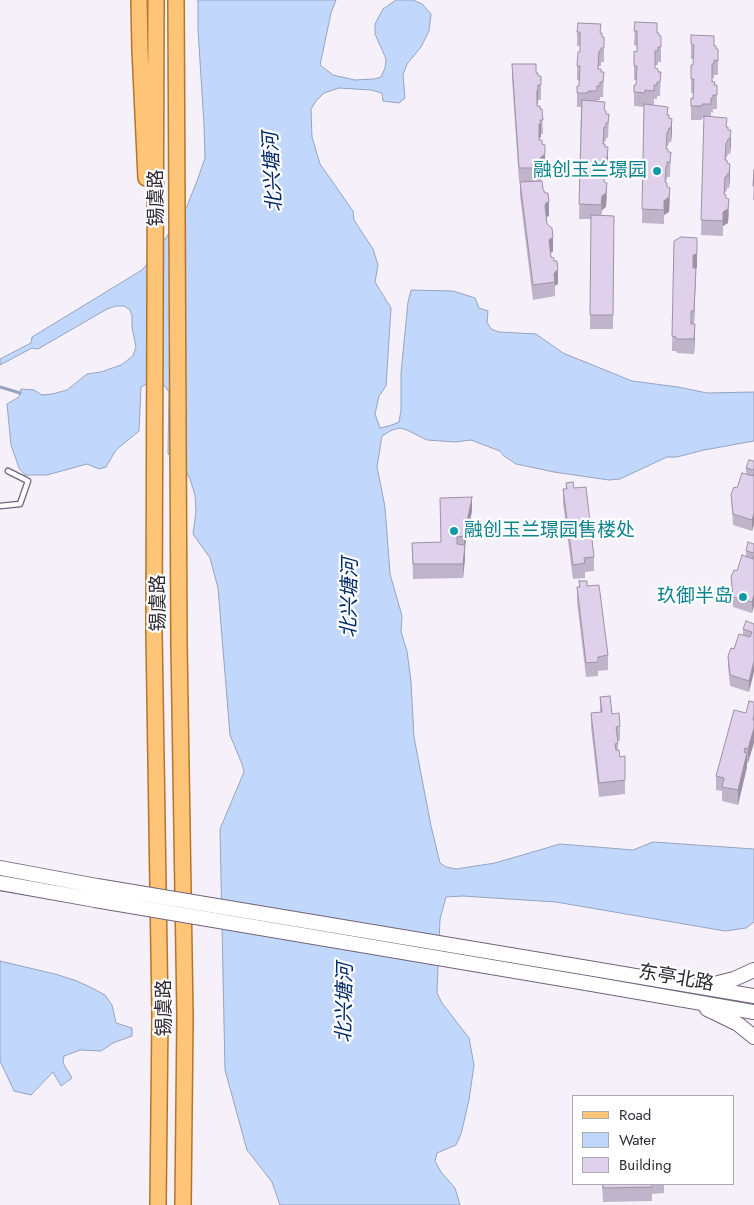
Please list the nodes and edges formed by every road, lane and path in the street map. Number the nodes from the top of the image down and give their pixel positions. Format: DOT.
graph roads {
  1 [pos="139,0"];
  2 [pos="156,0"];
  3 [pos="176,0"];
  4 [pos="155,295"];
  5 [pos="8,471"];
  6 [pos="0,506"];
  7 [pos="0,868"];
  8 [pos="0,883"];
  9 [pos="96,893"];
  10 [pos="754,970"];
  11 [pos="702,986"];
  12 [pos="754,996"];
  13 [pos="676,998"];
  14 [pos="754,1012"];
  15 [pos="754,1037"];
  16 [pos="158,1205"];
  17 [pos="183,1205"];
  1 -- 4 [label="main road"];
  2 -- 4 [label="main road, 锡虞路"];
  3 -- 17 [label="main road, 锡虞路"];
  4 -- 16 [label="main road, 锡虞路"];
  5 -- 6 [label="lane"];
  7 -- 9 [label="main road"];
  8 -- 9 [label="main road"];
  9 -- 11 [label="main road, 东亭北路, bridge"];
  9 -- 13 [label="main road, 东亭北路, bridge"];
  10 -- 11 [label="main road"];
  11 -- 12 [label="main road, 东亭北路"];
  13 -- 14 [label="main road, 东亭北路"];
  13 -- 15 [label="main road"];
}
